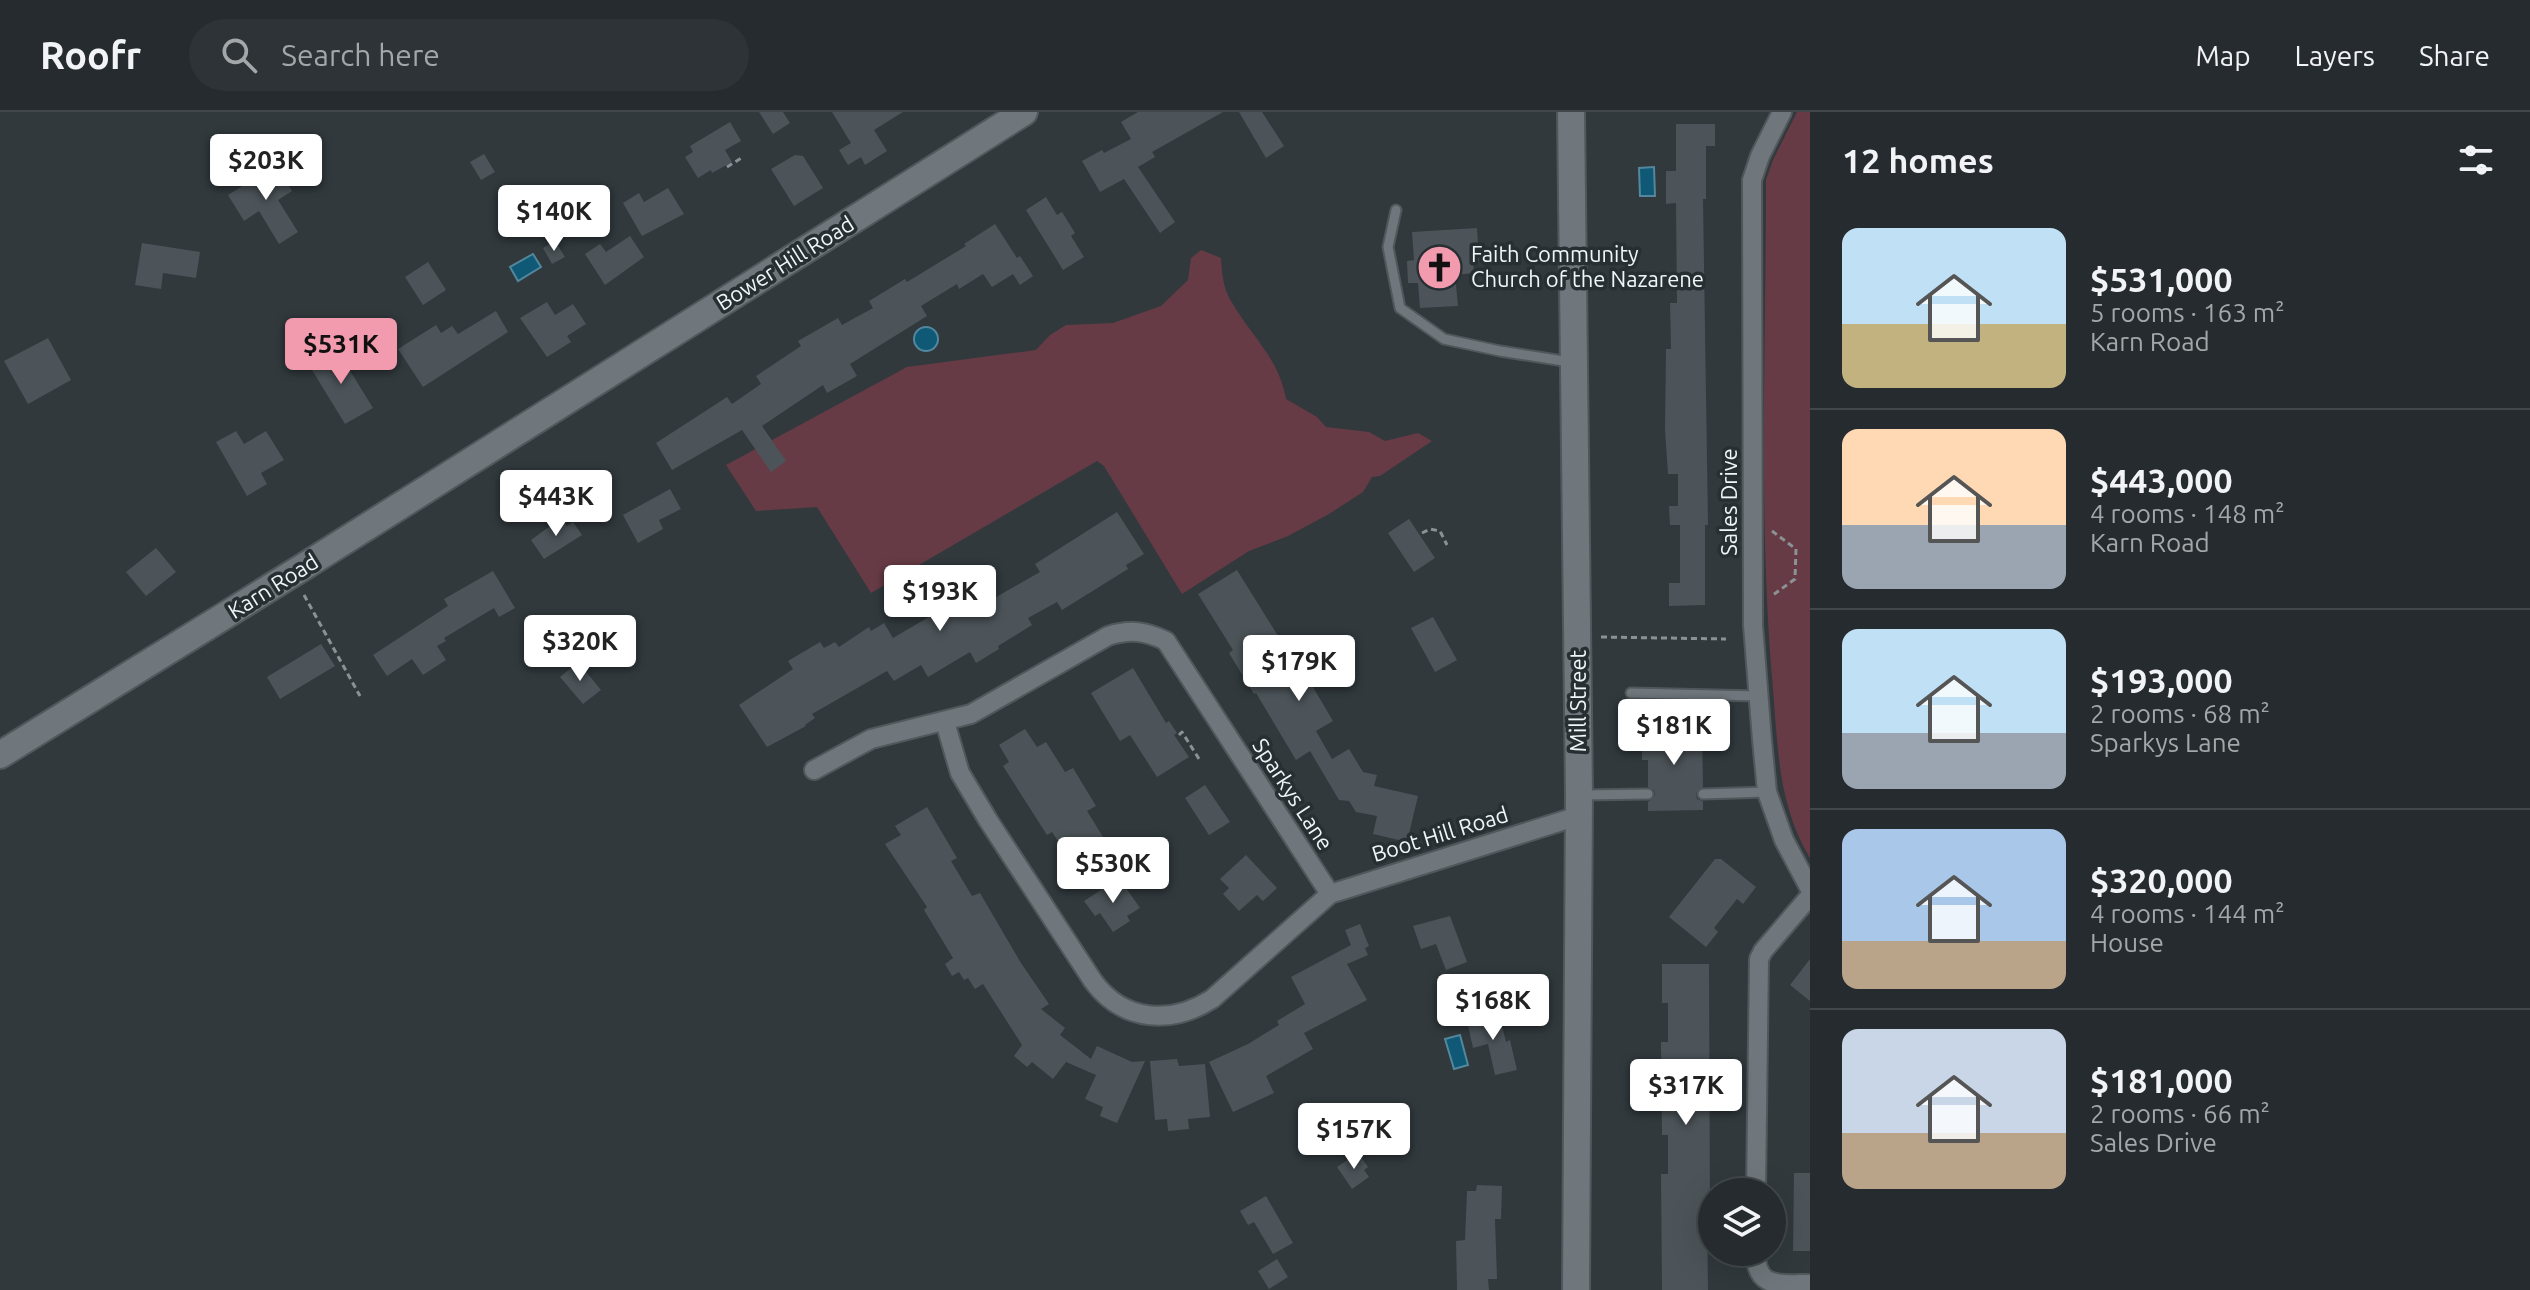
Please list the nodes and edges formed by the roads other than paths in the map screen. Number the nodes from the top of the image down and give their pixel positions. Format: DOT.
graph roads {
  1 [pos="1024,112"];
  2 [pos="1571,112"];
  3 [pos="1782,112"];
  4 [pos="1396,210"];
  5 [pos="1574,362"];
  6 [pos="545,415"];
  7 [pos="1631,693"];
  8 [pos="1759,696"];
  9 [pos="945,722"];
  10 [pos="0,755"];
  11 [pos="814,770"];
  12 [pos="1767,792"];
  13 [pos="1648,794"];
  14 [pos="1703,794"];
  15 [pos="1578,805"];
  16 [pos="1810,889"];
  17 [pos="1330,894"];
  18 [pos="1810,896"];
  19 [pos="1756,1178"];
  20 [pos="1755,1266"];
  21 [pos="1810,1284"];
  22 [pos="1576,1290"];
  1 -- 6 [label="street, Bower Hill Road"];
  2 -- 5 [label="street, Mill Street"];
  3 -- 8 [label="street, Sales Drive"];
  4 -- 5 [label="lane"];
  5 -- 15 [label="street, Mill Street"];
  6 -- 10 [label="street, Karn Road"];
  7 -- 8 [label="lane"];
  8 -- 12 [label="street, Sales Drive"];
  9 -- 11 [label="street, Sparkys Lane"];
  9 -- 17 [label="street, Sparkys Lane"];
  9 -- 17 [label="street, Boot Hill Road"];
  12 -- 14 [label="lane"];
  12 -- 16 [label="street, Sales Drive"];
  13 -- 15 [label="lane"];
  15 -- 17 [label="street, Boot Hill Road"];
  15 -- 22 [label="street, Mill Street"];
  18 -- 19 [label="street"];
  20 -- 21 [label="street"];
}
